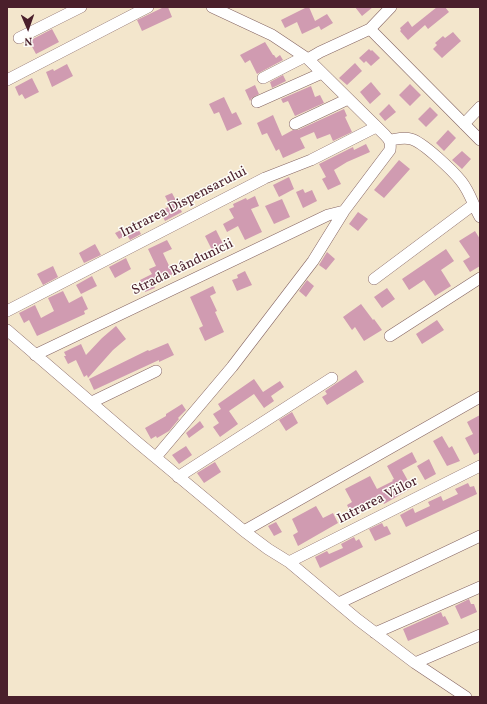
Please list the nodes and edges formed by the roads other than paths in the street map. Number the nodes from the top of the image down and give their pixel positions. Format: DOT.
graph roads {
  1 [pos="81,7"];
  2 [pos="148,7"];
  3 [pos="212,7"];
  4 [pos="391,7"];
  5 [pos="370,29"];
  6 [pos="19,38"];
  7 [pos="306,58"];
  8 [pos="322,73"];
  9 [pos="263,78"];
  10 [pos="7,80"];
  11 [pos="348,99"];
  12 [pos="257,102"];
  13 [pos="480,107"];
  14 [pos="295,124"];
  15 [pos="464,124"];
  16 [pos="376,127"];
  17 [pos="390,140"];
  18 [pos="480,140"];
  19 [pos="473,204"];
  20 [pos="344,211"];
  21 [pos="480,217"];
  22 [pos="480,278"];
  23 [pos="374,279"];
  24 [pos="7,311"];
  25 [pos="7,330"];
  26 [pos="390,336"];
  27 [pos="36,355"];
  28 [pos="156,371"];
  29 [pos="332,378"];
  30 [pos="480,397"];
  31 [pos="92,402"];
  32 [pos="156,457"];
  33 [pos="480,466"];
  34 [pos="178,477"];
  35 [pos="244,531"];
  36 [pos="480,536"];
  37 [pos="289,562"];
  38 [pos="480,587"];
  39 [pos="339,603"];
  40 [pos="376,633"];
  41 [pos="480,634"];
  42 [pos="415,663"];
  43 [pos="466,697"];
  1 -- 6 [label="street"];
  2 -- 10 [label="street"];
  3 -- 7 [label="street"];
  4 -- 5 [label="street"];
  5 -- 7 [label="street"];
  5 -- 15 [label="street"];
  7 -- 8 [label="street"];
  7 -- 9 [label="street"];
  8 -- 11 [label="street"];
  8 -- 12 [label="street"];
  11 -- 14 [label="street"];
  11 -- 16 [label="street"];
  13 -- 15 [label="street"];
  15 -- 18 [label="street"];
  16 -- 17 [label="street"];
  16 -- 24 [label="street, Intrarea Dispensarului"];
  17 -- 19 [label="street"];
  17 -- 20 [label="street"];
  19 -- 21 [label="street"];
  19 -- 23 [label="street"];
  20 -- 27 [label="street, Strada Rândunicii"];
  20 -- 32 [label="street"];
  22 -- 26 [label="street"];
  25 -- 27 [label="street"];
  27 -- 31 [label="street"];
  28 -- 31 [label="street"];
  29 -- 34 [label="street"];
  30 -- 35 [label="street"];
  31 -- 32 [label="street"];
  32 -- 34 [label="street"];
  33 -- 37 [label="street, Intrarea Viilor"];
  34 -- 35 [label="street"];
  35 -- 37 [label="street"];
  36 -- 39 [label="street"];
  37 -- 39 [label="street"];
  38 -- 40 [label="street"];
  39 -- 40 [label="street"];
  40 -- 42 [label="street"];
  41 -- 42 [label="street"];
  42 -- 43 [label="street"];
}
